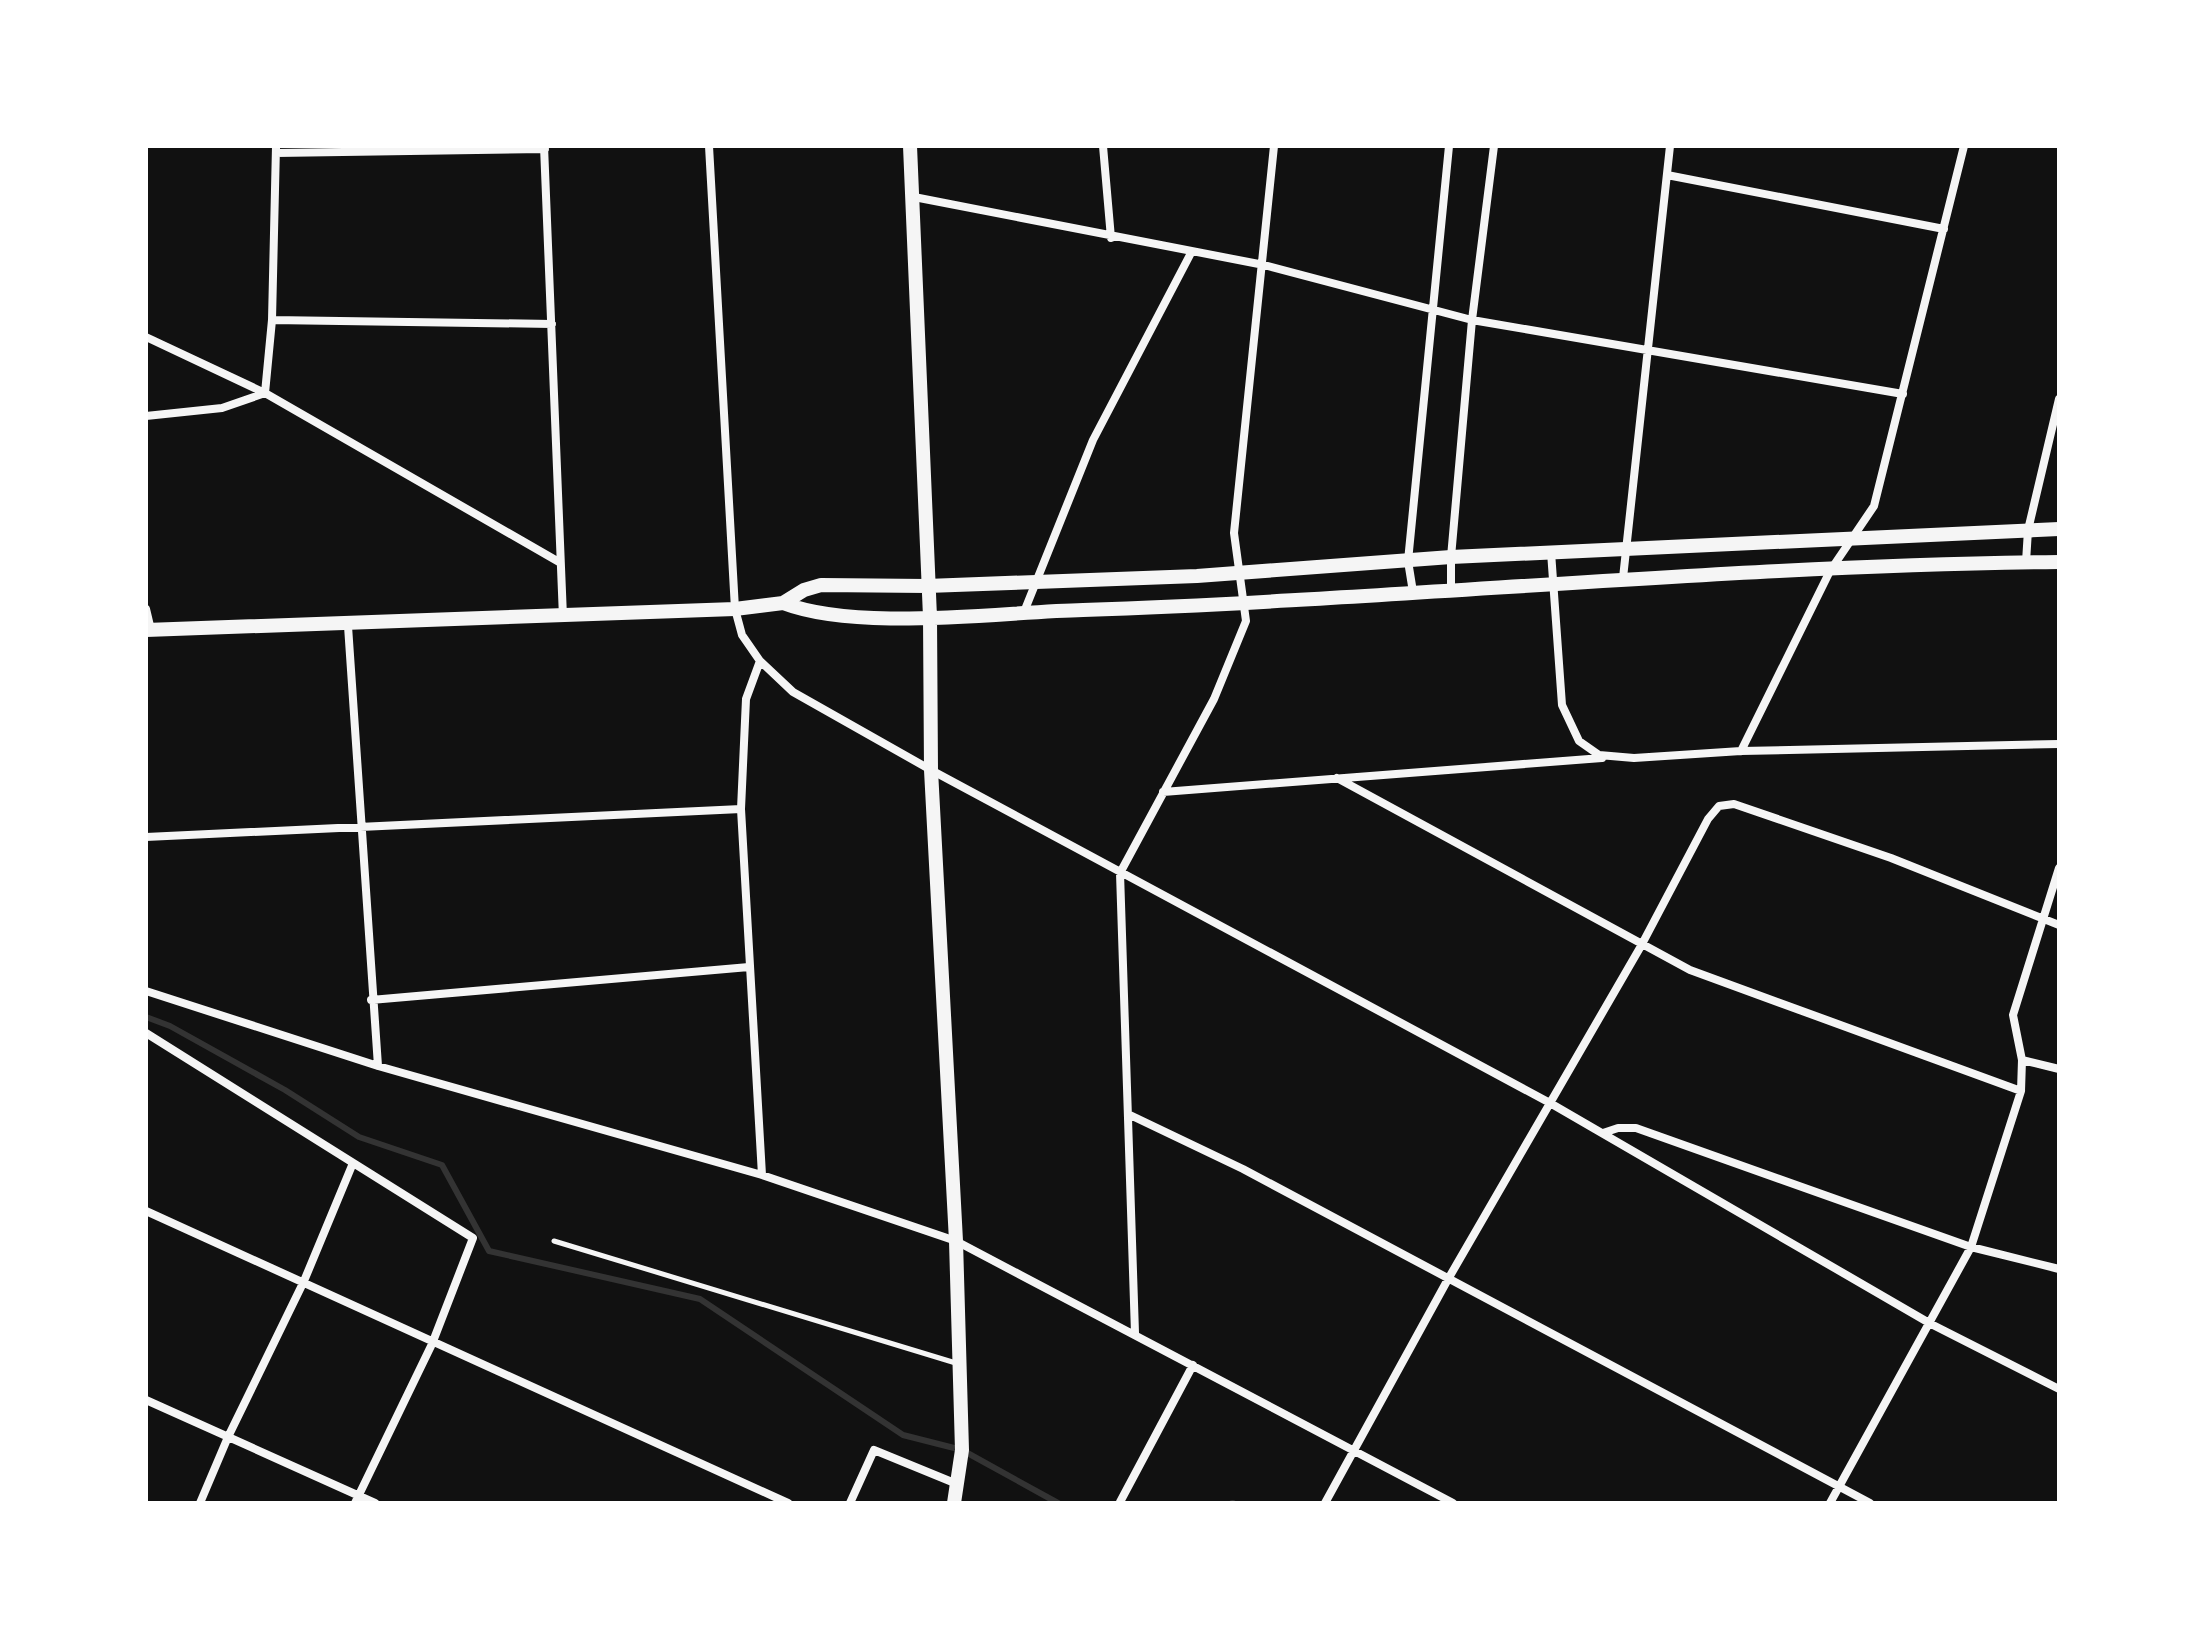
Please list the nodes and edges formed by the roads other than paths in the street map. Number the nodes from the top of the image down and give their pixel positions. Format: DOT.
graph roads {
  1 [pos="708,146"];
  2 [pos="910,146"];
  3 [pos="1103,146"];
  4 [pos="1274,146"];
  5 [pos="1449,146"];
  6 [pos="1494,146"];
  7 [pos="1670,146"];
  8 [pos="1964,146"];
  9 [pos="545,148"];
  10 [pos="276,150"];
  11 [pos="1667,175"];
  12 [pos="914,197"];
  13 [pos="1944,229"];
  14 [pos="1111,238"];
  15 [pos="1191,253"];
  16 [pos="1264,265"];
  17 [pos="1432,310"];
  18 [pos="272,320"];
  19 [pos="1472,320"];
  20 [pos="552,324"];
  21 [pos="146,337"];
  22 [pos="1646,350"];
  23 [pos="265,393"];
  24 [pos="1903,394"];
  25 [pos="2059,399"];
  26 [pos="146,416"];
  27 [pos="2059,529"];
  28 [pos="2028,530"];
  29 [pos="1854,537"];
  30 [pos="1625,549"];
  31 [pos="1551,552"];
  32 [pos="1451,557"];
  33 [pos="1408,561"];
  34 [pos="559,562"];
  35 [pos="2026,562"];
  36 [pos="2059,562"];
  37 [pos="1830,571"];
  38 [pos="1241,573"];
  39 [pos="1623,578"];
  40 [pos="1034,582"];
  41 [pos="1552,582"];
  42 [pos="927,586"];
  43 [pos="1451,590"];
  44 [pos="1413,592"];
  45 [pos="783,603"];
  46 [pos="1246,605"];
  47 [pos="146,609"];
  48 [pos="735,609"];
  49 [pos="1024,612"];
  50 [pos="563,617"];
  51 [pos="930,617"];
  52 [pos="348,626"];
  53 [pos="149,630"];
  54 [pos="760,661"];
  55 [pos="2059,744"];
  56 [pos="1741,751"];
  57 [pos="1607,757"];
  58 [pos="931,770"];
  59 [pos="1337,778"];
  60 [pos="1163,792"];
  61 [pos="741,809"];
  62 [pos="359,828"];
  63 [pos="146,837"];
  64 [pos="2059,868"];
  65 [pos="1120,873"];
  66 [pos="2041,920"];
  67 [pos="2059,925"];
  68 [pos="1641,946"];
  69 [pos="749,967"];
  70 [pos="146,991"];
  71 [pos="371,1000"];
  72 [pos="146,1033"];
  73 [pos="2022,1060"];
  74 [pos="378,1066"];
  75 [pos="2059,1069"];
  76 [pos="2021,1091"];
  77 [pos="1550,1103"];
  78 [pos="1130,1115"];
  79 [pos="1603,1133"];
  80 [pos="353,1163"];
  81 [pos="762,1175"];
  82 [pos="146,1211"];
  83 [pos="554,1241"];
  84 [pos="956,1241"];
  85 [pos="1971,1247"];
  86 [pos="2059,1269"];
  87 [pos="304,1281"];
  88 [pos="1447,1281"];
  89 [pos="1931,1324"];
  90 [pos="1135,1333"];
  91 [pos="432,1344"];
  92 [pos="960,1364"];
  93 [pos="1193,1365"];
  94 [pos="2059,1389"];
  95 [pos="146,1400"];
  96 [pos="228,1437"];
  97 [pos="1355,1451"];
  98 [pos="957,1484"];
  99 [pos="1839,1487"];
  100 [pos="357,1499"];
  101 [pos="1120,1502"];
  102 [pos="200,1503"];
  103 [pos="375,1503"];
  104 [pos="788,1503"];
  105 [pos="850,1503"];
  106 [pos="954,1503"];
  107 [pos="1325,1503"];
  108 [pos="1453,1503"];
  109 [pos="1830,1503"];
  110 [pos="1870,1503"];
  1 -- 48 [label="street"];
  2 -- 12 [label="street"];
  3 -- 14 [label="street"];
  4 -- 16 [label="street"];
  5 -- 17 [label="street"];
  6 -- 19 [label="street"];
  7 -- 11 [label="street"];
  8 -- 13 [label="street"];
  9 -- 10 [label="street"];
  9 -- 20 [label="street"];
  10 -- 18 [label="street"];
  11 -- 13 [label="street"];
  11 -- 22 [label="street"];
  12 -- 14 [label="street"];
  12 -- 42 [label="street"];
  13 -- 24 [label="street"];
  14 -- 15 [label="street"];
  15 -- 16 [label="street"];
  15 -- 40 [label="street"];
  16 -- 17 [label="street"];
  16 -- 38 [label="street"];
  17 -- 19 [label="street"];
  17 -- 33 [label="street"];
  18 -- 20 [label="street"];
  18 -- 23 [label="street"];
  19 -- 22 [label="street"];
  19 -- 32 [label="street"];
  20 -- 34 [label="street"];
  21 -- 23 [label="street"];
  22 -- 24 [label="street"];
  22 -- 30 [label="street"];
  23 -- 26 [label="street"];
  23 -- 34 [label="street"];
  24 -- 29 [label="street"];
  25 -- 28 [label="street"];
  27 -- 28 [label="street"];
  28 -- 29 [label="street"];
  28 -- 35 [label="street"];
  29 -- 30 [label="street"];
  29 -- 37 [label="street"];
  30 -- 31 [label="street"];
  30 -- 39 [label="street"];
  31 -- 32 [label="street"];
  31 -- 41 [label="street"];
  32 -- 33 [label="street"];
  32 -- 43 [label="street"];
  33 -- 38 [label="street"];
  33 -- 44 [label="street"];
  34 -- 50 [label="street"];
  35 -- 36 [label="street"];
  35 -- 37 [label="street"];
  37 -- 39 [label="street"];
  37 -- 56 [label="street"];
  38 -- 40 [label="street"];
  38 -- 46 [label="street"];
  39 -- 41 [label="street"];
  40 -- 42 [label="street"];
  40 -- 49 [label="street"];
  41 -- 43 [label="street"];
  41 -- 57 [label="street"];
  42 -- 45 [label="street"];
  42 -- 51 [label="street"];
  43 -- 44 [label="street"];
  44 -- 46 [label="street"];
  45 -- 48 [label="street"];
  45 -- 51 [label="street"];
  46 -- 49 [label="street"];
  46 -- 60 [label="street"];
  47 -- 53 [label="street"];
  48 -- 50 [label="street"];
  48 -- 54 [label="street"];
  49 -- 51 [label="street"];
  50 -- 52 [label="street"];
  51 -- 58 [label="street"];
  52 -- 53 [label="street"];
  52 -- 62 [label="street"];
  54 -- 58 [label="street"];
  54 -- 61 [label="street"];
  55 -- 56 [label="street"];
  56 -- 57 [label="street"];
  57 -- 59 [label="street"];
  58 -- 65 [label="street"];
  58 -- 84 [label="street"];
  59 -- 60 [label="street"];
  59 -- 68 [label="street"];
  60 -- 65 [label="street"];
  61 -- 62 [label="street"];
  61 -- 69 [label="street"];
  62 -- 63 [label="street"];
  62 -- 71 [label="street"];
  64 -- 66 [label="street"];
  65 -- 77 [label="street"];
  65 -- 78 [label="street"];
  66 -- 67 [label="street"];
  66 -- 68 [label="street"];
  66 -- 73 [label="street"];
  68 -- 76 [label="street"];
  68 -- 77 [label="street"];
  69 -- 71 [label="street"];
  69 -- 81 [label="street"];
  70 -- 74 [label="street"];
  71 -- 74 [label="street"];
  72 -- 80 [label="street"];
  73 -- 75 [label="street"];
  73 -- 76 [label="street"];
  74 -- 81 [label="street"];
  76 -- 85 [label="street"];
  77 -- 79 [label="street"];
  77 -- 88 [label="street"];
  78 -- 88 [label="street"];
  78 -- 90 [label="street"];
  79 -- 85 [label="street"];
  79 -- 89 [label="street"];
  80 -- 87 [label="street"];
  80 -- 91 [label="street"];
  81 -- 84 [label="street"];
  82 -- 87 [label="street"];
  83 -- 92 [label="lane"];
  84 -- 90 [label="street"];
  84 -- 92 [label="street"];
  85 -- 86 [label="street"];
  85 -- 89 [label="street"];
  87 -- 91 [label="street"];
  87 -- 96 [label="street"];
  88 -- 97 [label="street"];
  88 -- 99 [label="street"];
  89 -- 94 [label="street"];
  89 -- 99 [label="street"];
  90 -- 93 [label="street"];
  91 -- 100 [label="street"];
  91 -- 104 [label="street"];
  92 -- 98 [label="street"];
  93 -- 97 [label="street"];
  93 -- 101 [label="street"];
  95 -- 96 [label="street"];
  96 -- 100 [label="street"];
  96 -- 102 [label="street"];
  97 -- 107 [label="street"];
  97 -- 108 [label="street"];
  98 -- 105 [label="street"];
  98 -- 106 [label="street"];
  99 -- 109 [label="street"];
  99 -- 110 [label="street"];
  100 -- 103 [label="street"];
}
